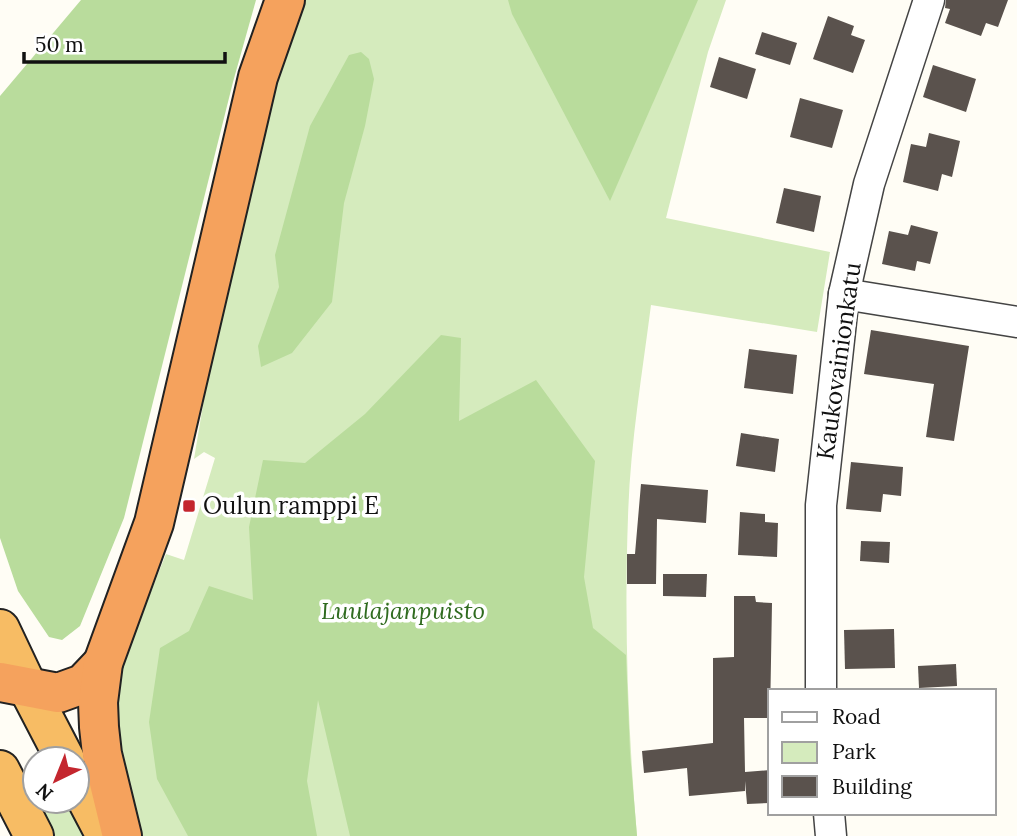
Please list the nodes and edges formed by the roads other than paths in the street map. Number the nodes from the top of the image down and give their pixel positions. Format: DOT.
graph roads {
  1 [pos="285,0"];
  2 [pos="929,0"];
  3 [pos="844,294"];
  4 [pos="1017,322"];
  5 [pos="0,629"];
  6 [pos="103,663"];
  7 [pos="821,689"];
  8 [pos="9,693"];
  9 [pos="53,745"];
  10 [pos="0,769"];
  11 [pos="91,808"];
  12 [pos="829,815"];
  13 [pos="34,836"];
  14 [pos="106,836"];
  15 [pos="121,836"];
  16 [pos="831,836"];
  1 -- 6 [label="highway"];
  2 -- 3 [label="street, Kaukovainionkatu"];
  3 -- 4 [label="street"];
  3 -- 7 [label="street, Kaukovainionkatu"];
  5 -- 8 [label="highway"];
  6 -- 8 [label="highway"];
  6 -- 15 [label="highway"];
  8 -- 9 [label="highway"];
  10 -- 13 [label="highway"];
  11 -- 14 [label="highway"];
  12 -- 16 [label="street"];
}
